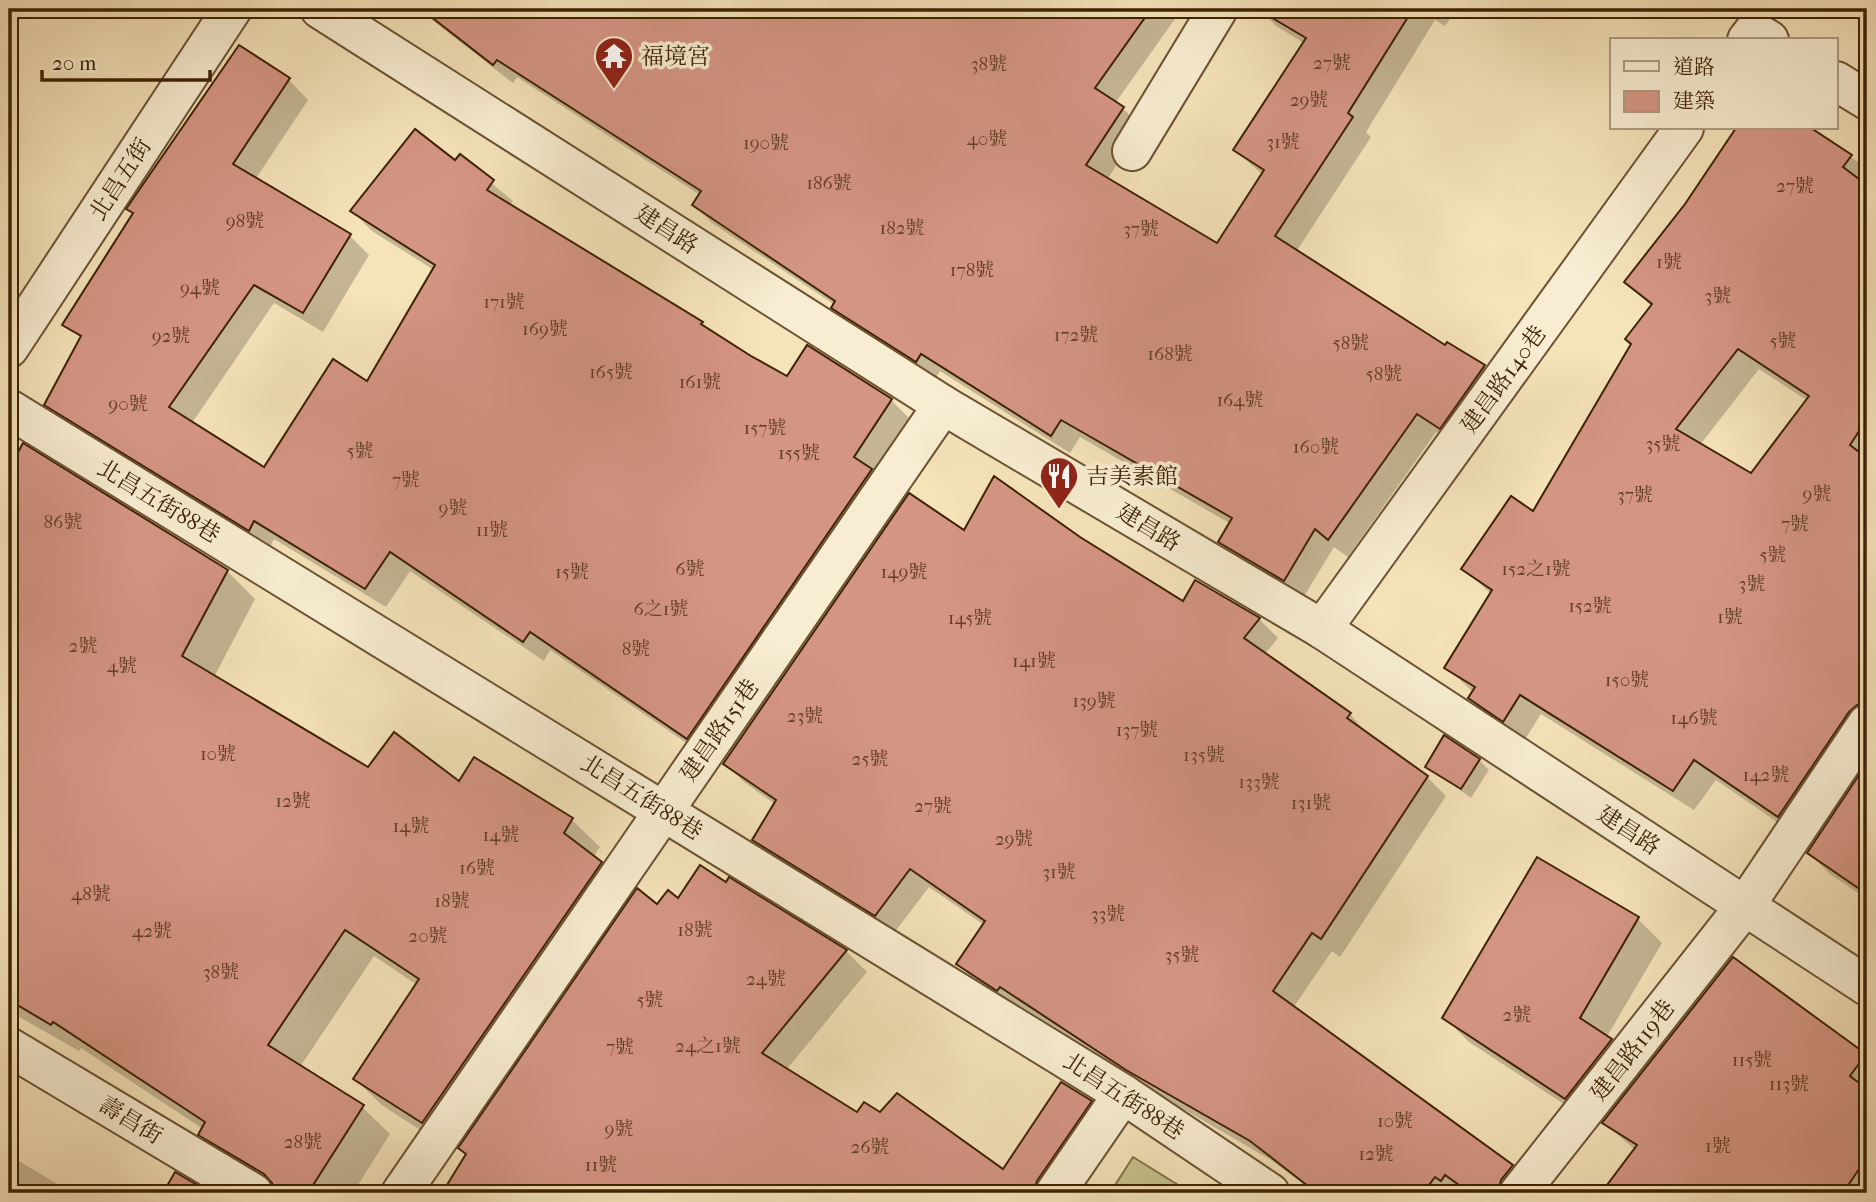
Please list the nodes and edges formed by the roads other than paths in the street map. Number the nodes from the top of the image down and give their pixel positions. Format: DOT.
graph roads {
  1 [pos="232,9"];
  2 [pos="320,9"];
  3 [pos="1218,9"];
  4 [pos="1749,38"];
  5 [pos="1766,38"];
  6 [pos="1838,82"];
  7 [pos="1867,100"];
  8 [pos="1683,130"];
  9 [pos="1132,151"];
  10 [pos="9,348"];
  11 [pos="943,405"];
  12 [pos="9,409"];
  13 [pos="1321,629"];
  14 [pos="1867,724"];
  15 [pos="664,810"];
  16 [pos="1745,906"];
  17 [pos="1867,986"];
  18 [pos="9,1047"];
  19 [pos="1123,1094"];
  20 [pos="253,1193"];
  21 [pos="401,1193"];
  22 [pos="1055,1193"];
  23 [pos="1270,1193"];
  24 [pos="1519,1193"];
  1 -- 10 [label="street, 北昌五街"];
  2 -- 11 [label="street, 建昌路"];
  3 -- 9 [label="street"];
  4 -- 5 [label="street"];
  6 -- 7 [label="street"];
  8 -- 13 [label="street, 建昌路140巷"];
  11 -- 13 [label="street, 建昌路"];
  11 -- 15 [label="street, 建昌路151巷"];
  12 -- 15 [label="street, 北昌五街88巷"];
  13 -- 16 [label="street, 建昌路"];
  14 -- 16 [label="street"];
  15 -- 19 [label="street, 北昌五街88巷"];
  15 -- 21 [label="street, 建昌路151巷"];
  16 -- 17 [label="street, 建昌路"];
  16 -- 24 [label="street, 建昌路119巷"];
  18 -- 20 [label="street, 壽昌街"];
  19 -- 22 [label="street"];
  19 -- 23 [label="street, 北昌五街88巷"];
}
